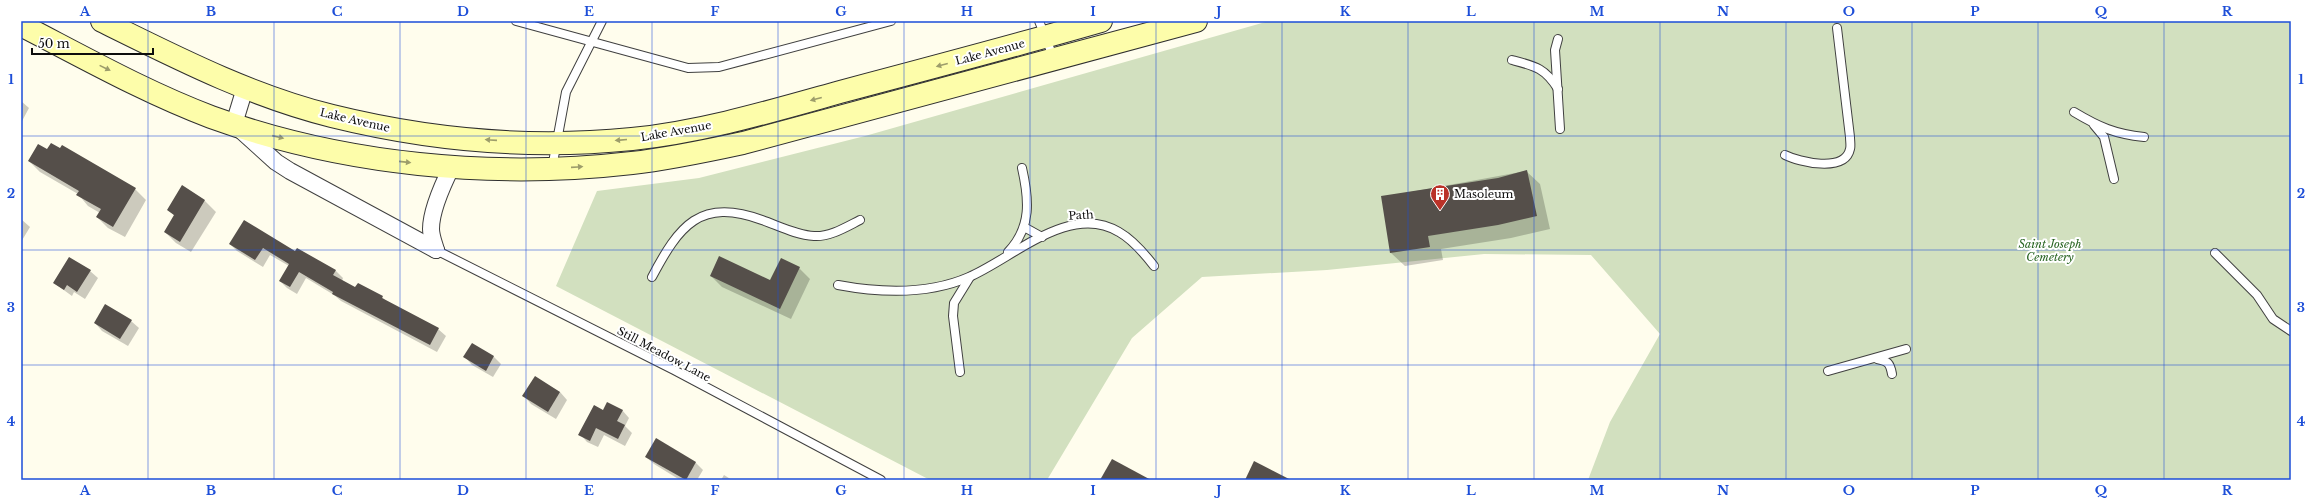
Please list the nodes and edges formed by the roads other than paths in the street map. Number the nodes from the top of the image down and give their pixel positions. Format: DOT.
graph roads {
  1 [pos="102,21"];
  2 [pos="516,21"];
  3 [pos="602,21"];
  4 [pos="891,21"];
  5 [pos="1101,21"];
  6 [pos="1196,21"];
  7 [pos="21,25"];
  8 [pos="1837,28"];
  9 [pos="1042,29"];
  10 [pos="1558,39"];
  11 [pos="592,42"];
  12 [pos="1054,59"];
  13 [pos="1512,60"];
  14 [pos="245,88"];
  15 [pos="1559,90"];
  16 [pos="2074,112"];
  17 [pos="2092,123"];
  18 [pos="234,124"];
  19 [pos="1560,129"];
  20 [pos="2144,137"];
  21 [pos="557,142"];
  22 [pos="1785,155"];
  23 [pos="452,166"];
  24 [pos="552,168"];
  25 [pos="1022,168"];
  26 [pos="2114,179"];
  27 [pos="860,220"];
  28 [pos="1024,227"];
  29 [pos="1042,237"];
  30 [pos="436,250"];
  31 [pos="2215,253"];
  32 [pos="1002,258"];
  33 [pos="1154,266"];
  34 [pos="652,277"];
  35 [pos="970,277"];
  36 [pos="838,284"];
  37 [pos="2291,331"];
  38 [pos="1906,349"];
  39 [pos="1876,358"];
  40 [pos="1828,371"];
  41 [pos="960,372"];
  42 [pos="1892,374"];
  43 [pos="881,480"];
  1 -- 14 [label="main road, Lake Avenue"];
  2 -- 11 [label="lane"];
  3 -- 11 [label="lane"];
  4 -- 11 [label="lane"];
  5 -- 9 [label="main road, Lake Avenue"];
  6 -- 12 [label="main road"];
  7 -- 18 [label="main road, one-way"];
  8 -- 22 [label="lane"];
  9 -- 12 [label="lane"];
  9 -- 21 [label="main road, Lake Avenue, one-way"];
  10 -- 15 [label="lane"];
  11 -- 21 [label="lane"];
  24 -- 12 [label="main road, one-way"];
  13 -- 15 [label="lane"];
  14 -- 18 [label="street"];
  21 -- 14 [label="main road, Lake Avenue, one-way"];
  15 -- 19 [label="lane"];
  16 -- 17 [label="lane"];
  17 -- 20 [label="lane"];
  17 -- 26 [label="lane"];
  18 -- 23 [label="main road, one-way"];
  18 -- 30 [label="street"];
  21 -- 24 [label="lane"];
  23 -- 24 [label="main road"];
  23 -- 30 [label="street"];
  25 -- 28 [label="lane, Path"];
  27 -- 34 [label="lane"];
  28 -- 29 [label="lane"];
  28 -- 32 [label="lane, Path"];
  29 -- 32 [label="lane, Path"];
  29 -- 33 [label="lane, Path"];
  30 -- 43 [label="lane, Still Meadow Lane"];
  31 -- 37 [label="lane"];
  32 -- 35 [label="lane, Path"];
  35 -- 36 [label="lane, Path"];
  35 -- 41 [label="lane, Path"];
  38 -- 39 [label="lane"];
  39 -- 40 [label="lane"];
  39 -- 42 [label="lane"];
}
